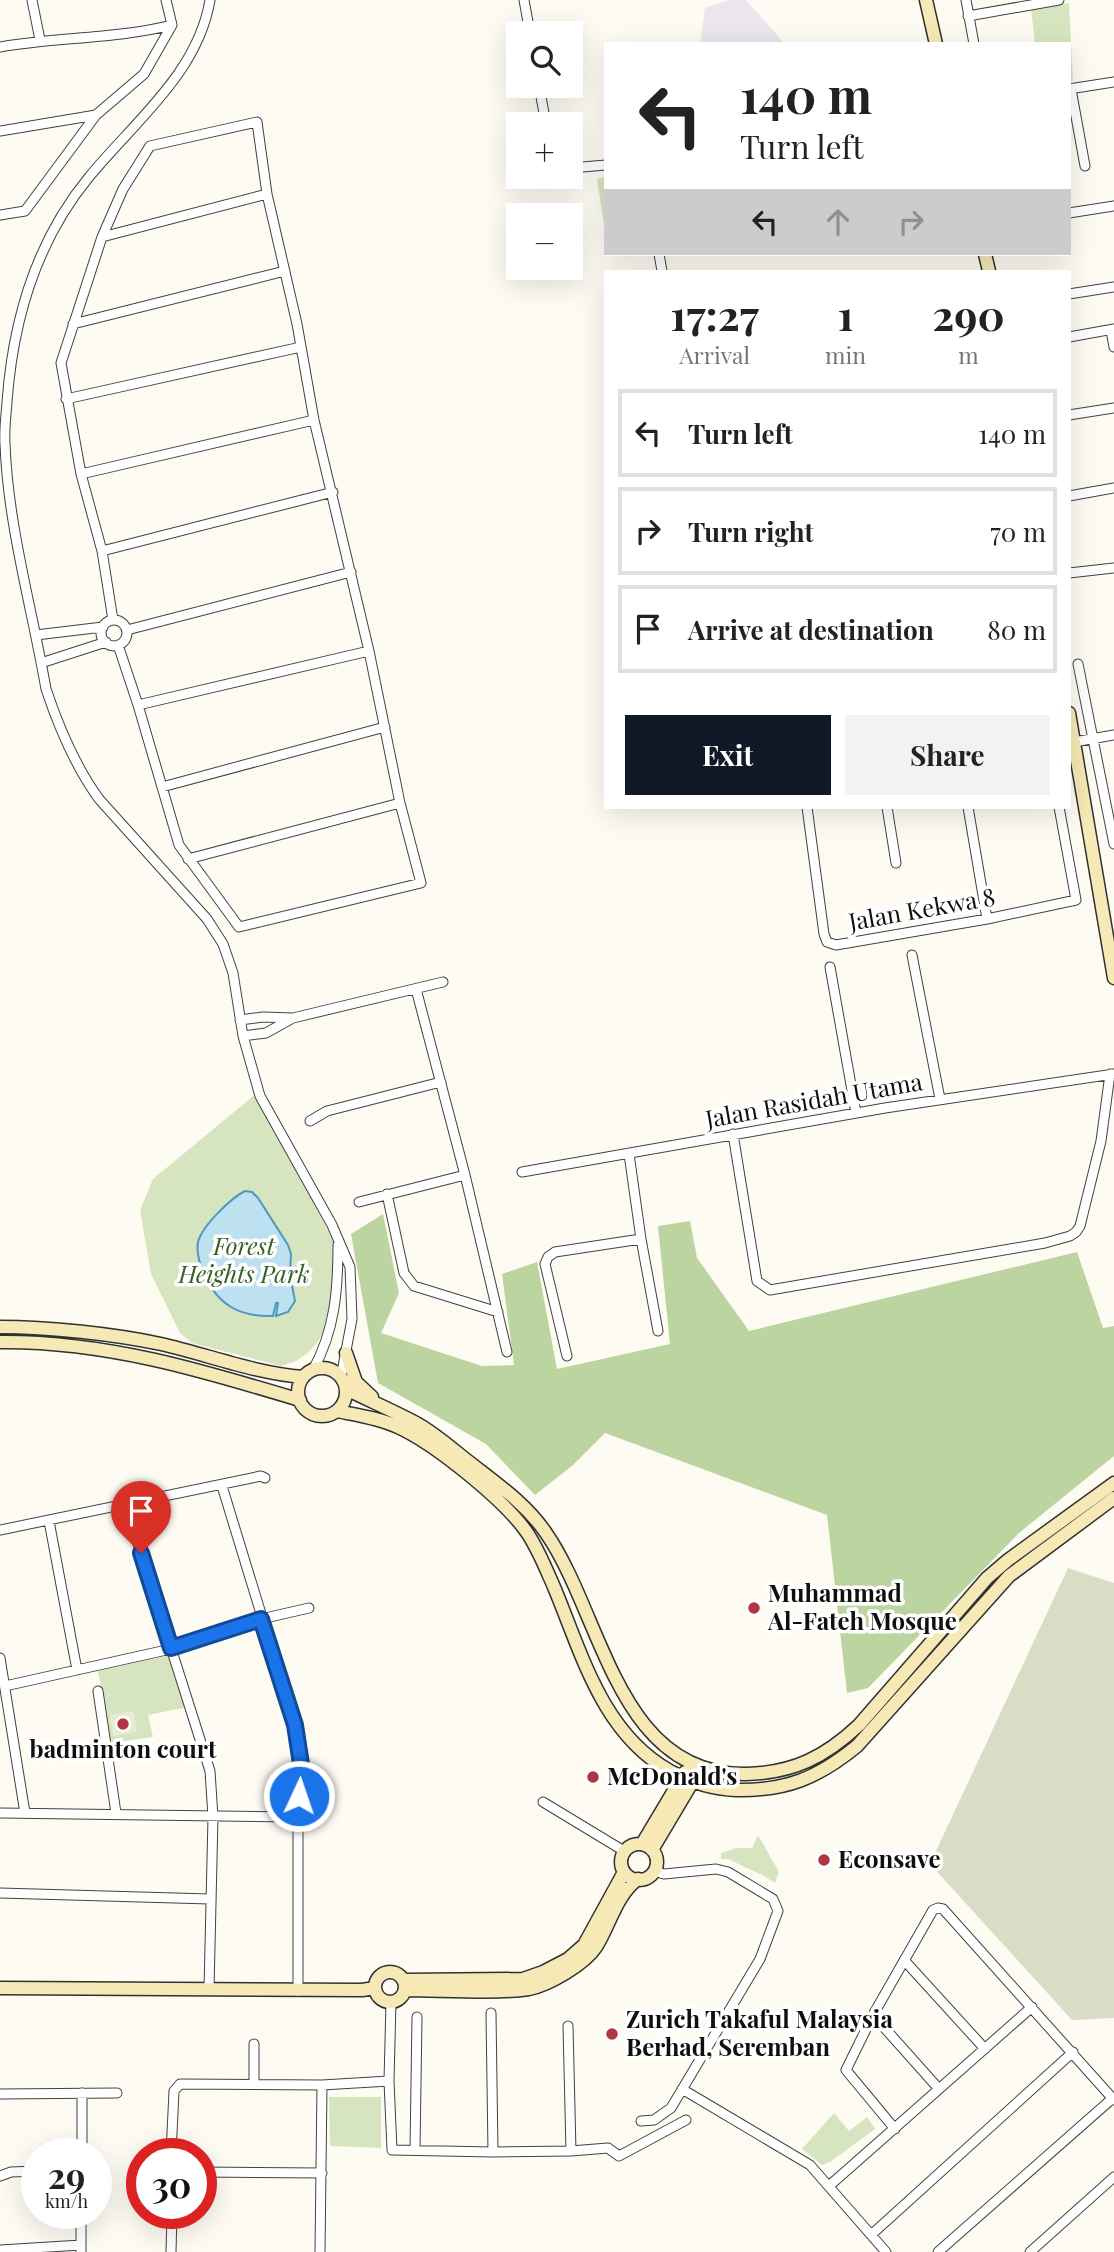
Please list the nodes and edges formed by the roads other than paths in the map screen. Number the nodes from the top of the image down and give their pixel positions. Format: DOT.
graph roads {
  1 [pos="32,0"];
  2 [pos="166,0"];
  3 [pos="210,0"];
  4 [pos="524,0"];
  5 [pos="926,0"];
  6 [pos="965,0"];
  7 [pos="1059,0"];
  8 [pos="968,16"];
  9 [pos="528,21"];
  10 [pos="172,25"];
  11 [pos="40,40"];
  12 [pos="936,42"];
  13 [pos="974,42"];
  14 [pos="0,47"];
  15 [pos="1114,82"];
  16 [pos="1071,89"];
  17 [pos="1071,94"];
  18 [pos="96,115"];
  19 [pos="0,131"];
  20 [pos="604,165"];
  21 [pos="1086,166"];
  22 [pos="583,167"];
  23 [pos="267,194"];
  24 [pos="1114,206"];
  25 [pos="1071,213"];
  26 [pos="0,215"];
  27 [pos="102,237"];
  28 [pos="285,271"];
  29 [pos="1114,287"];
  30 [pos="1071,294"];
  31 [pos="73,324"];
  32 [pos="1113,329"];
  33 [pos="1071,337"];
  34 [pos="301,347"];
  35 [pos="1114,347"];
  36 [pos="66,399"];
  37 [pos="1114,408"];
  38 [pos="1071,415"];
  39 [pos="314,420"];
  40 [pos="81,474"];
  41 [pos="1114,488"];
  42 [pos="332,492"];
  43 [pos="1071,496"];
  44 [pos="102,551"];
  45 [pos="1114,568"];
  46 [pos="351,572"];
  47 [pos="1071,573"];
  48 [pos="113,620"];
  49 [pos="103,627"];
  50 [pos="127,630"];
  51 [pos="36,635"];
  52 [pos="106,642"];
  53 [pos="118,645"];
  54 [pos="369,651"];
  55 [pos="41,663"];
  56 [pos="1078,664"];
  57 [pos="138,705"];
  58 [pos="1071,725"];
  59 [pos="385,727"];
  60 [pos="1114,736"];
  61 [pos="1093,739"];
  62 [pos="1074,742"];
  63 [pos="162,787"];
  64 [pos="400,803"];
  65 [pos="807,809"];
  66 [pos="887,809"];
  67 [pos="968,809"];
  68 [pos="1059,809"];
  69 [pos="1114,844"];
  70 [pos="188,859"];
  71 [pos="896,863"];
  72 [pos="987,919"];
  73 [pos="1111,937"];
  74 [pos="912,955"];
  75 [pos="830,967"];
  76 [pos="1114,978"];
  77 [pos="443,982"];
  78 [pos="416,989"];
  79 [pos="293,1018"];
  80 [pos="240,1020"];
  81 [pos="243,1037"];
  82 [pos="1112,1074"];
  83 [pos="441,1082"];
  84 [pos="940,1099"];
  85 [pos="856,1112"];
  86 [pos="310,1121"];
  87 [pos="733,1134"];
  88 [pos="629,1154"];
  89 [pos="522,1172"];
  90 [pos="465,1175"];
  91 [pos="387,1194"];
  92 [pos="359,1202"];
  93 [pos="641,1239"];
  94 [pos="338,1240"];
  95 [pos="498,1312"];
  96 [pos="0,1327"];
  97 [pos="658,1331"];
  98 [pos="0,1342"];
  99 [pos="507,1352"];
  100 [pos="346,1353"];
  101 [pos="567,1356"];
  102 [pos="308,1374"];
  103 [pos="344,1383"];
  104 [pos="300,1401"];
  105 [pos="386,1409"];
  106 [pos="337,1411"];
  107 [pos="265,1478"];
  108 [pos="1114,1483"];
  109 [pos="222,1486"];
  110 [pos="1114,1498"];
  111 [pos="126,1506"];
  112 [pos="49,1521"];
  113 [pos="0,1530"];
  114 [pos="309,1608"];
  115 [pos="261,1619"];
  116 [pos="171,1648"];
  117 [pos="0,1658"];
  118 [pos="77,1670"];
  119 [pos="5,1686"];
  120 [pos="98,1691"];
  121 [pos="696,1765"];
  122 [pos="688,1779"];
  123 [pos="543,1802"];
  124 [pos="0,1813"];
  125 [pos="26,1813"];
  126 [pos="116,1813"];
  127 [pos="213,1816"];
  128 [pos="298,1817"];
  129 [pos="647,1847"];
  130 [pos="624,1852"];
  131 [pos="654,1871"];
  132 [pos="624,1872"];
  133 [pos="638,1879"];
  134 [pos="0,1893"];
  135 [pos="210,1899"];
  136 [pos="904,1960"];
  137 [pos="404,1985"];
  138 [pos="0,1988"];
  139 [pos="375,1988"];
  140 [pos="209,1989"];
  141 [pos="298,1991"];
  142 [pos="391,2002"];
  143 [pos="1032,2007"];
  144 [pos="491,2013"];
  145 [pos="873,2015"];
  146 [pos="417,2017"];
  147 [pos="568,2026"];
  148 [pos="254,2044"];
  149 [pos="985,2049"];
  150 [pos="1073,2052"];
  151 [pos="389,2081"];
  152 [pos="254,2084"];
  153 [pos="322,2085"];
  154 [pos="682,2089"];
  155 [pos="939,2089"];
  156 [pos="82,2093"];
  157 [pos="0,2094"];
  158 [pos="117,2094"];
  159 [pos="1113,2099"];
  160 [pos="686,2120"];
  161 [pos="641,2121"];
  162 [pos="895,2129"];
  163 [pos="82,2138"];
  164 [pos="172,2138"];
  165 [pos="415,2150"];
  166 [pos="570,2151"];
  167 [pos="493,2152"];
  168 [pos="21,2172"];
  169 [pos="217,2172"];
  170 [pos="322,2173"];
  171 [pos="0,2176"];
  172 [pos="1114,2177"];
  173 [pos="829,2186"];
  174 [pos="81,2229"];
  175 [pos="172,2229"];
  176 [pos="871,2235"];
  177 [pos="81,2248"];
  178 [pos="0,2250"];
  179 [pos="171,2252"];
  180 [pos="320,2252"];
  181 [pos="886,2252"];
  182 [pos="938,2252"];
  183 [pos="1030,2252"];
  1 -- 11 [label="street"];
  2 -- 10 [label="street"];
  3 -- 51 [label="street"];
  4 -- 9 [label="street"];
  5 -- 12 [label="street"];
  6 -- 8 [label="street"];
  7 -- 8 [label="street"];
  8 -- 13 [label="street"];
  10 -- 11 [label="street"];
  10 -- 18 [label="street"];
  11 -- 14 [label="street"];
  15 -- 16 [label="street"];
  17 -- 21 [label="street"];
  18 -- 19 [label="street"];
  18 -- 26 [label="street"];
  20 -- 22 [label="street"];
  23 -- 27 [label="street"];
  23 -- 27 [label="street"];
  23 -- 28 [label="street"];
  24 -- 25 [label="street"];
  27 -- 31 [label="street"];
  28 -- 31 [label="street"];
  28 -- 34 [label="street"];
  29 -- 30 [label="street"];
  31 -- 36 [label="street"];
  32 -- 33 [label="street"];
  32 -- 35 [label="street"];
  34 -- 36 [label="street"];
  34 -- 39 [label="street"];
  36 -- 40 [label="street"];
  37 -- 38 [label="street"];
  39 -- 40 [label="street"];
  39 -- 42 [label="street"];
  40 -- 44 [label="street"];
  41 -- 43 [label="street"];
  42 -- 44 [label="street"];
  42 -- 46 [label="street"];
  44 -- 48 [label="street"];
  45 -- 47 [label="street"];
  46 -- 50 [label="street"];
  46 -- 54 [label="street"];
  48 -- 49 [label="street"];
  48 -- 50 [label="street"];
  49 -- 51 [label="street"];
  49 -- 52 [label="street"];
  50 -- 53 [label="street"];
  51 -- 55 [label="street"];
  52 -- 53 [label="street"];
  52 -- 55 [label="street"];
  53 -- 57 [label="street"];
  54 -- 57 [label="street"];
  54 -- 59 [label="street"];
  55 -- 80 [label="street"];
  56 -- 61 [label="street"];
  57 -- 63 [label="street"];
  58 -- 62 [label="street"];
  59 -- 63 [label="street"];
  59 -- 64 [label="street"];
  60 -- 61 [label="street"];
  61 -- 62 [label="street"];
  61 -- 69 [label="street"];
  62 -- 73 [label="street"];
  63 -- 70 [label="street"];
  64 -- 70 [label="street"];
  64 -- 70 [label="street"];
  65 -- 72 [label="street, Jalan Kekwa 8"];
  66 -- 71 [label="street"];
  67 -- 72 [label="street"];
  68 -- 72 [label="street, Jalan Kekwa 8"];
  73 -- 76 [label="street"];
  74 -- 84 [label="street"];
  75 -- 85 [label="street"];
  77 -- 78 [label="street"];
  78 -- 79 [label="street"];
  78 -- 83 [label="street"];
  79 -- 80 [label="street"];
  79 -- 81 [label="street"];
  80 -- 81 [label="street"];
  81 -- 94 [label="street"];
  82 -- 84 [label="street, Jalan Rasidah Utama"];
  82 -- 87 [label="street"];
  83 -- 86 [label="street"];
  83 -- 90 [label="street"];
  84 -- 85 [label="street, Jalan Rasidah Utama"];
  85 -- 87 [label="street, Jalan Rasidah Utama"];
  87 -- 88 [label="street, Jalan Rasidah Utama"];
  88 -- 89 [label="street, Jalan Rasidah Utama"];
  88 -- 93 [label="street"];
  90 -- 91 [label="street"];
  90 -- 95 [label="street"];
  91 -- 92 [label="street"];
  91 -- 95 [label="street"];
  93 -- 97 [label="street"];
  93 -- 101 [label="street"];
  94 -- 100 [label="street"];
  94 -- 102 [label="street"];
  95 -- 99 [label="street"];
  96 -- 102 [label="street"];
  98 -- 104 [label="street"];
  100 -- 103 [label="street"];
  100 -- 105 [label="street"];
  102 -- 103 [label="street"];
  102 -- 104 [label="street"];
  103 -- 105 [label="street"];
  103 -- 106 [label="street"];
  104 -- 106 [label="street"];
  105 -- 121 [label="street"];
  106 -- 122 [label="street"];
  107 -- 109 [label="street"];
  108 -- 121 [label="street"];
  109 -- 111 [label="street"];
  109 -- 115 [label="street"];
  110 -- 122 [label="street"];
  111 -- 112 [label="street"];
  111 -- 116 [label="street"];
  112 -- 113 [label="street"];
  112 -- 118 [label="street"];
  114 -- 115 [label="street"];
  115 -- 116 [label="street"];
  115 -- 128 [label="street"];
  116 -- 118 [label="street"];
  116 -- 127 [label="street"];
  117 -- 119 [label="street"];
  118 -- 119 [label="street"];
  119 -- 125 [label="street"];
  120 -- 126 [label="street"];
  121 -- 122 [label="street"];
  122 -- 129 [label="street"];
  123 -- 130 [label="street"];
  124 -- 125 [label="street"];
  125 -- 126 [label="street"];
  126 -- 127 [label="street"];
  127 -- 128 [label="street"];
  127 -- 135 [label="street"];
  128 -- 141 [label="street"];
  129 -- 130 [label="street"];
  129 -- 131 [label="street"];
  130 -- 132 [label="street"];
  131 -- 133 [label="street"];
  131 -- 154 [label="street"];
  132 -- 133 [label="street"];
  132 -- 137 [label="street"];
  133 -- 137 [label="street"];
  134 -- 135 [label="street"];
  135 -- 140 [label="street"];
  136 -- 143 [label="street"];
  136 -- 145 [label="street"];
  136 -- 149 [label="street"];
  137 -- 139 [label="street"];
  137 -- 142 [label="street"];
  138 -- 140 [label="street"];
  139 -- 141 [label="street"];
  139 -- 142 [label="street"];
  140 -- 141 [label="street"];
  142 -- 151 [label="street"];
  143 -- 149 [label="street"];
  143 -- 150 [label="street"];
  144 -- 167 [label="street"];
  145 -- 155 [label="street"];
  145 -- 162 [label="street"];
  146 -- 165 [label="street"];
  147 -- 166 [label="street"];
  148 -- 152 [label="street"];
  149 -- 155 [label="street"];
  150 -- 159 [label="street"];
  150 -- 176 [label="street"];
  151 -- 153 [label="street"];
  151 -- 165 [label="street"];
  152 -- 153 [label="street"];
  152 -- 164 [label="street"];
  153 -- 170 [label="street"];
  154 -- 161 [label="street"];
  154 -- 173 [label="street"];
  155 -- 162 [label="street"];
  156 -- 157 [label="street"];
  156 -- 158 [label="street"];
  156 -- 163 [label="street"];
  159 -- 182 [label="street"];
  160 -- 166 [label="street"];
  162 -- 173 [label="street"];
  165 -- 167 [label="street"];
  166 -- 167 [label="street"];
  168 -- 171 [label="street"];
  169 -- 170 [label="street"];
  170 -- 180 [label="street"];
  172 -- 183 [label="street"];
  173 -- 176 [label="street"];
  174 -- 177 [label="street"];
  175 -- 179 [label="street"];
  176 -- 181 [label="street"];
  177 -- 178 [label="street"];
}
